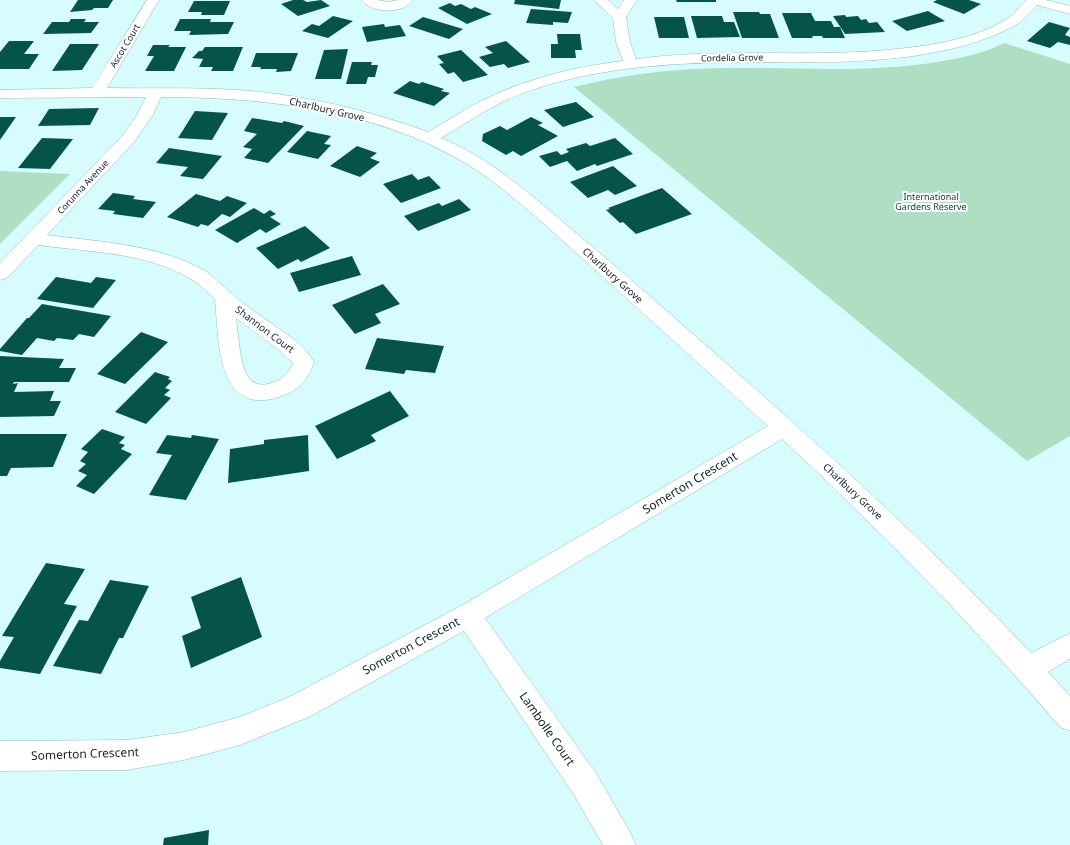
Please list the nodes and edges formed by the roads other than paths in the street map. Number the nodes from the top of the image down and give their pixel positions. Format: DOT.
graph roads {
  1 [pos="153,0"];
  2 [pos="368,0"];
  3 [pos="407,0"];
  4 [pos="600,0"];
  5 [pos="631,0"];
  6 [pos="1035,1"];
  7 [pos="1070,10"];
  8 [pos="619,17"];
  9 [pos="631,64"];
  10 [pos="0,91"];
  11 [pos="156,92"];
  12 [pos="28,93"];
  13 [pos="97,93"];
  14 [pos="0,94"];
  15 [pos="429,138"];
  16 [pos="34,239"];
  17 [pos="0,274"];
  18 [pos="224,297"];
  19 [pos="784,427"];
  20 [pos="468,615"];
  21 [pos="1070,645"];
  22 [pos="1029,668"];
  23 [pos="1070,717"];
  24 [pos="0,756"];
  25 [pos="620,845"];
  1 -- 13 [label="street, Ascot Court"];
  2 -- 3 [label="street"];
  4 -- 8 [label="street"];
  5 -- 8 [label="street"];
  6 -- 7 [label="street"];
  6 -- 9 [label="street, Cordelia Grove"];
  8 -- 9 [label="street"];
  9 -- 15 [label="street, Cordelia Grove"];
  10 -- 12 [label="street, Charlbury Grove"];
  11 -- 13 [label="street, Charlbury Grove"];
  11 -- 15 [label="street, Charlbury Grove"];
  11 -- 16 [label="street, Corunna Avenue"];
  12 -- 13 [label="street, Charlbury Grove"];
  12 -- 14 [label="street, Charlbury Grove"];
  15 -- 19 [label="street, Charlbury Grove"];
  16 -- 17 [label="street, Corunna Avenue"];
  16 -- 18 [label="street, Shannon Court"];
  18 -- 18 [label="street, Shannon Court"];
  19 -- 20 [label="street, Somerton Crescent"];
  19 -- 22 [label="street, Charlbury Grove"];
  20 -- 24 [label="street, Somerton Crescent"];
  20 -- 25 [label="street, Lambolle Court"];
  21 -- 22 [label="street"];
  22 -- 23 [label="street, Charlbury Grove"];
}
